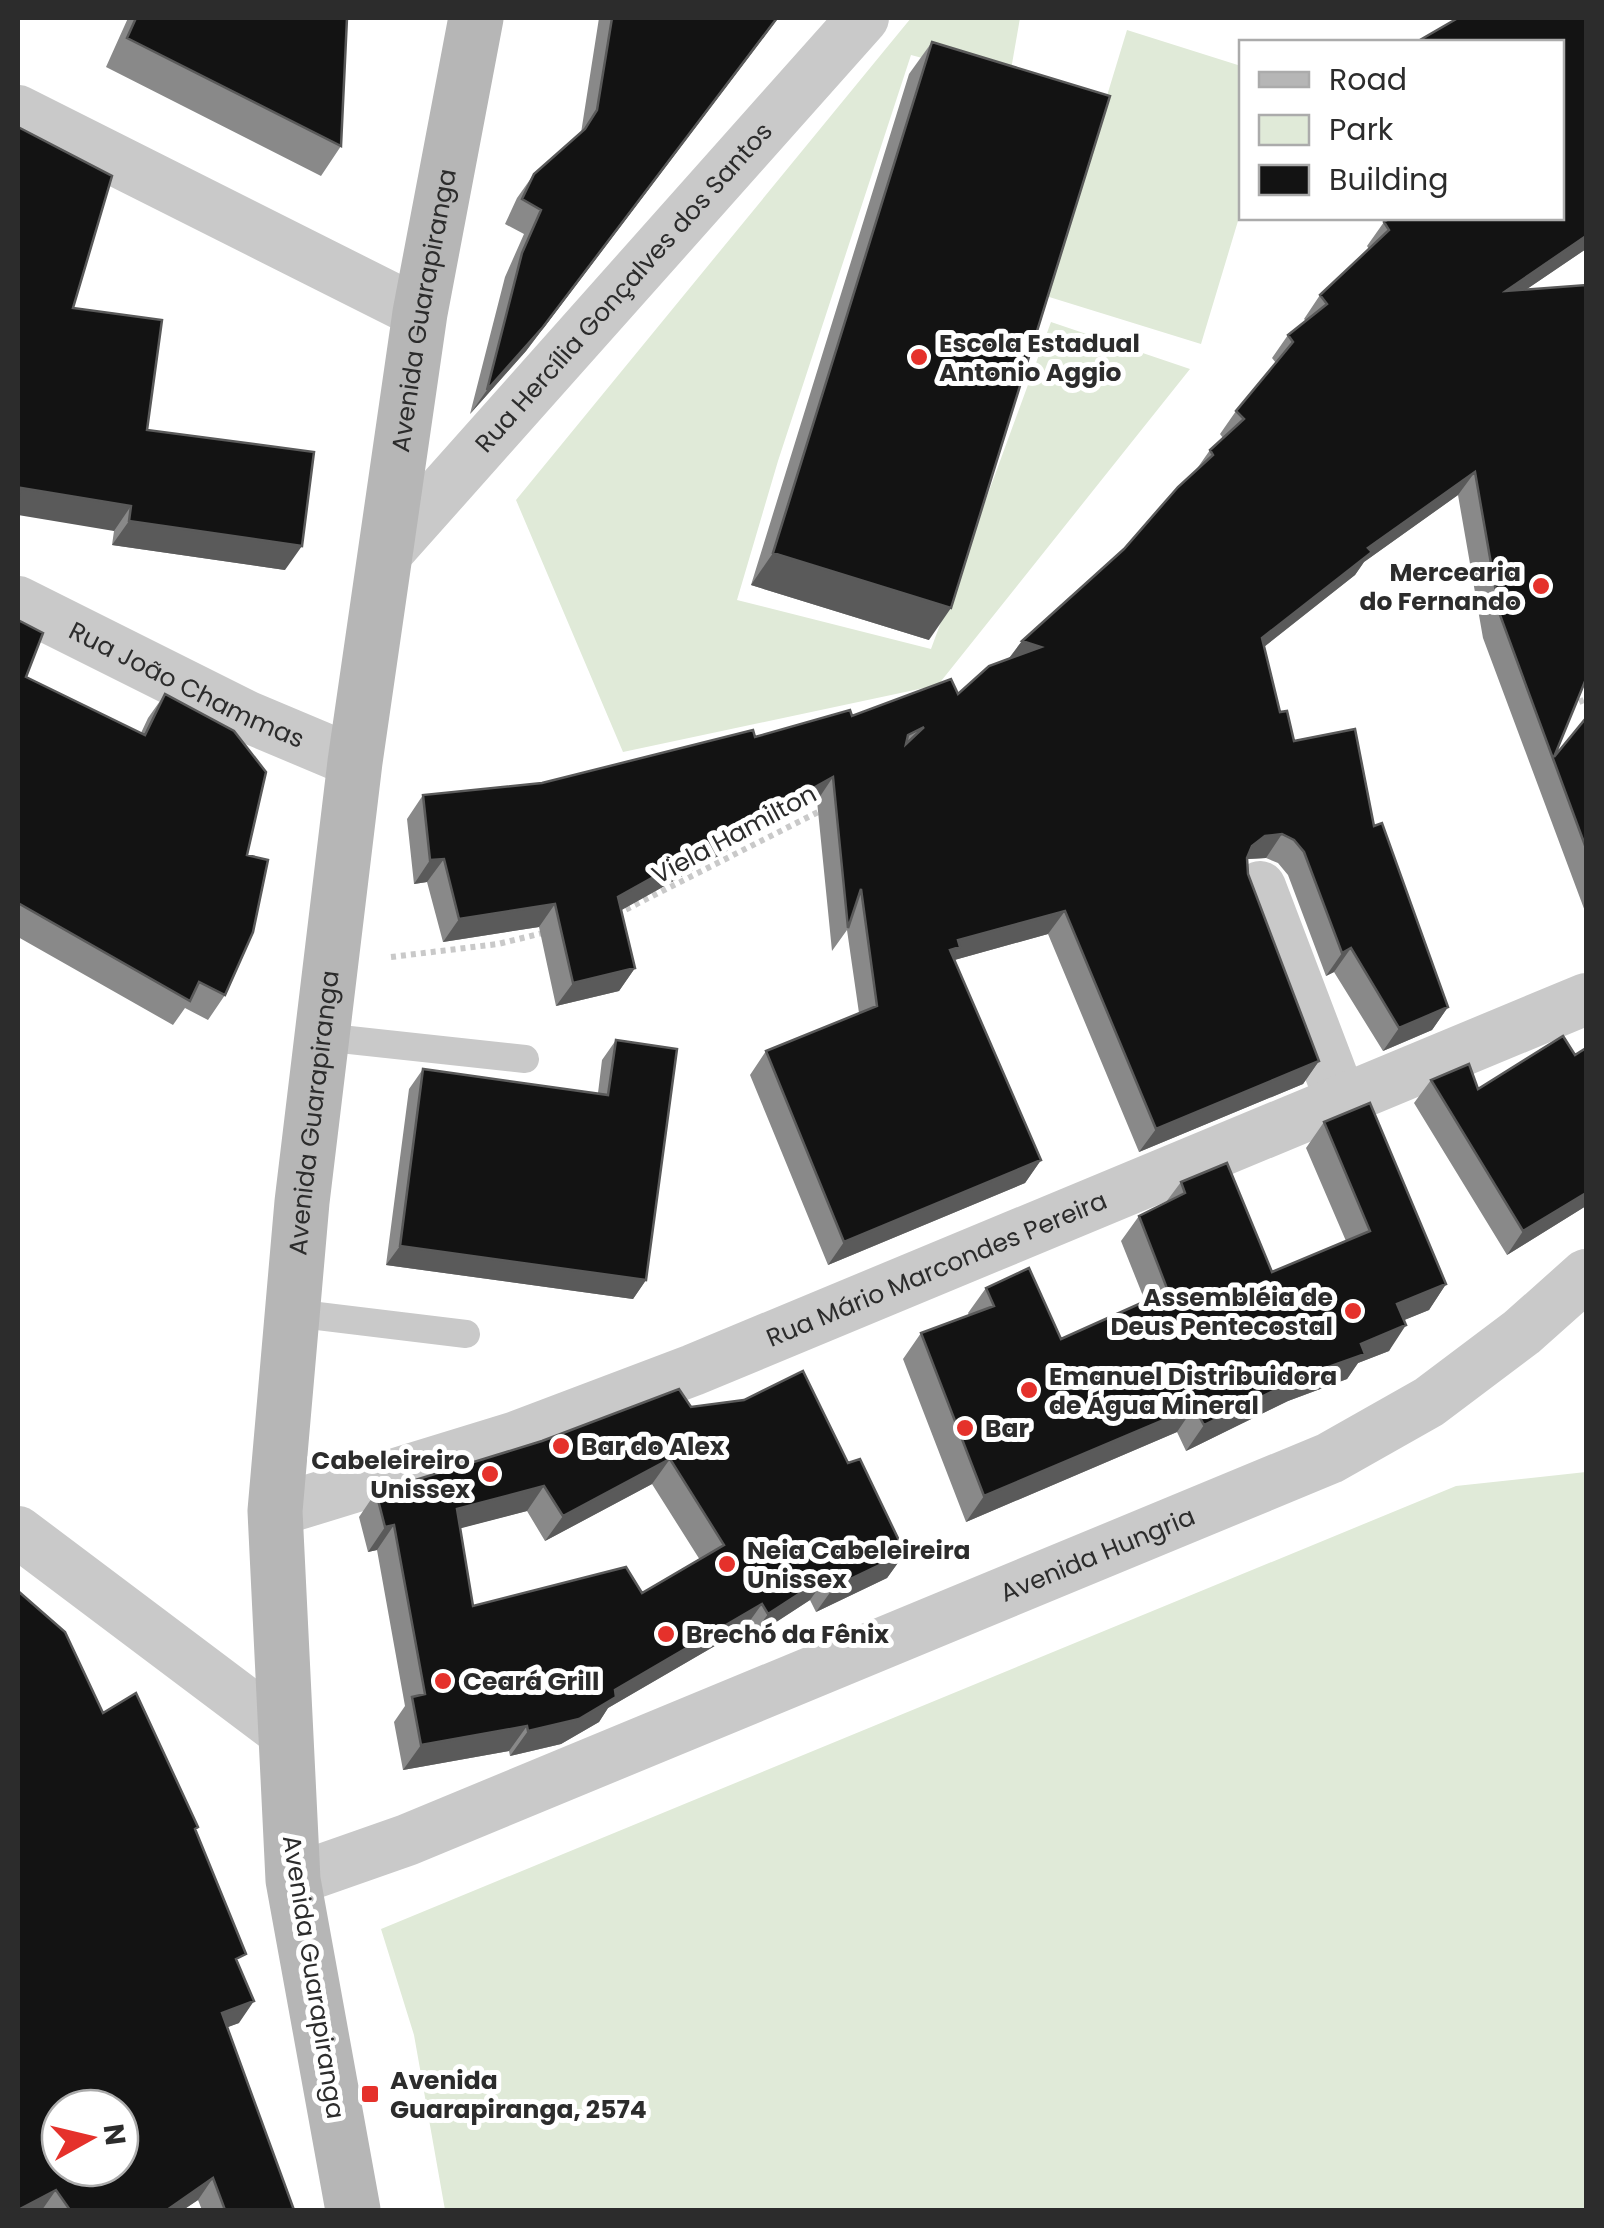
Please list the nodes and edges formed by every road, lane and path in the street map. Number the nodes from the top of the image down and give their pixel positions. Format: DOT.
graph roads {
  1 [pos="476,18"];
  2 [pos="863,18"];
  3 [pos="18,110"];
  4 [pos="420,313"];
  5 [pos="384,556"];
  6 [pos="18,602"];
  7 [pos="1586,700"];
  8 [pos="1568,706"];
  9 [pos="355,762"];
  10 [pos="831,806"];
  11 [pos="1260,887"];
  12 [pos="607,917"];
  13 [pos="552,930"];
  14 [pos="330,964"];
  15 [pos="1586,998"];
  16 [pos="322,1037"];
  17 [pos="524,1059"];
  18 [pos="1341,1100"];
  19 [pos="1586,1275"];
  20 [pos="292,1314"];
  21 [pos="466,1334"];
  22 [pos="274,1511"];
  23 [pos="18,1532"];
  24 [pos="284,1732"];
  25 [pos="293,1880"];
  26 [pos="353,2210"];
  1 -- 4 [label="main road, Avenida Guarapiranga"];
  2 -- 5 [label="street, Rua Hercília Gonçalves dos Santos"];
  3 -- 4 [label="street"];
  4 -- 5 [label="main road, Avenida Guarapiranga"];
  5 -- 9 [label="main road, Avenida Guarapiranga"];
  6 -- 9 [label="street, Rua João Chammas"];
  7 -- 8 [label="path"];
  9 -- 14 [label="main road, Avenida Guarapiranga"];
  10 -- 12 [label="path, Viela Hamilton"];
  11 -- 18 [label="street"];
  13 -- 14 [label="path"];
  14 -- 16 [label="main road, Avenida Guarapiranga"];
  15 -- 18 [label="street, Rua Mário Marcondes Pereira"];
  16 -- 17 [label="lane"];
  16 -- 20 [label="main road, Avenida Guarapiranga"];
  18 -- 22 [label="street, Rua Mário Marcondes Pereira"];
  19 -- 25 [label="street, Avenida Hungria"];
  20 -- 21 [label="lane"];
  20 -- 22 [label="main road, Avenida Guarapiranga"];
  22 -- 24 [label="main road, Avenida Guarapiranga"];
  23 -- 24 [label="street"];
  24 -- 25 [label="main road, Avenida Guarapiranga"];
  25 -- 26 [label="main road, Avenida Guarapiranga"];
}
